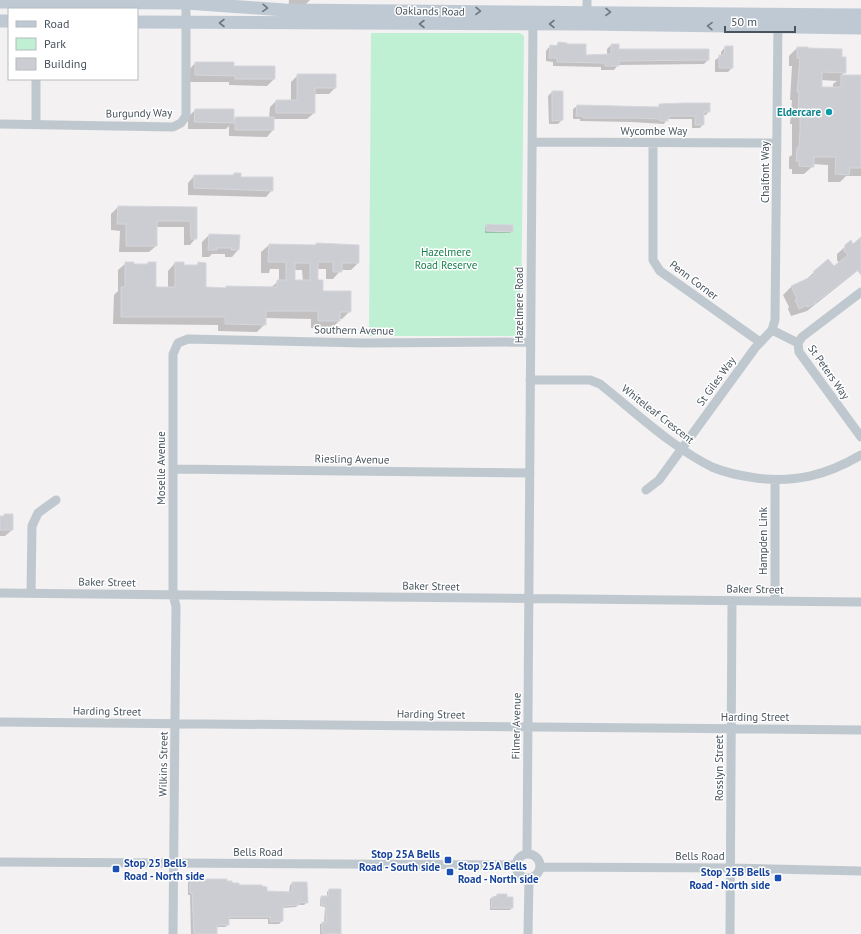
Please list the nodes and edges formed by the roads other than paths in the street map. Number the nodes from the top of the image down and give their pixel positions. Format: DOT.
graph roads {
  1 [pos="0,2"];
  2 [pos="186,3"];
  3 [pos="284,5"];
  4 [pos="50,6"];
  5 [pos="64,6"];
  6 [pos="587,12"];
  7 [pos="861,15"];
  8 [pos="533,18"];
  9 [pos="778,20"];
  10 [pos="138,22"];
  11 [pos="186,23"];
  12 [pos="284,23"];
  13 [pos="861,28"];
  14 [pos="36,80"];
  15 [pos="0,124"];
  16 [pos="36,124"];
  17 [pos="532,142"];
  18 [pos="654,143"];
  19 [pos="776,143"];
  20 [pos="861,292"];
  21 [pos="772,330"];
  22 [pos="530,342"];
  23 [pos="760,342"];
  24 [pos="178,343"];
  25 [pos="798,343"];
  26 [pos="530,380"];
  27 [pos="861,437"];
  28 [pos="681,449"];
  29 [pos="861,455"];
  30 [pos="174,469"];
  31 [pos="530,473"];
  32 [pos="775,481"];
  33 [pos="646,490"];
  34 [pos="56,500"];
  35 [pos="0,593"];
  36 [pos="30,593"];
  37 [pos="173,595"];
  38 [pos="530,599"];
  39 [pos="732,601"];
  40 [pos="775,602"];
  41 [pos="861,602"];
  42 [pos="0,722"];
  43 [pos="176,724"];
  44 [pos="529,727"];
  45 [pos="731,729"];
  46 [pos="861,730"];
  47 [pos="527,854"];
  48 [pos="0,862"];
  49 [pos="174,863"];
  50 [pos="516,865"];
  51 [pos="540,867"];
  52 [pos="732,868"];
  53 [pos="861,871"];
  54 [pos="529,878"];
  55 [pos="173,934"];
  56 [pos="528,934"];
  57 [pos="730,934"];
  1 -- 4 [label="main road, Oaklands Road"];
  2 -- 3 [label="main road, Oaklands Road, one-way"];
  2 -- 5 [label="main road, Oaklands Road"];
  2 -- 11 [label="street, Burgundy Way"];
  3 -- 8 [label="main road, Oaklands Road, one-way"];
  3 -- 12 [label="street"];
  4 -- 5 [label="main road, Oaklands Road"];
  6 -- 8 [label="main road, Oaklands Road"];
  6 -- 9 [label="main road, Oaklands Road"];
  7 -- 9 [label="main road, Oaklands Road"];
  8 -- 12 [label="main road, Oaklands Road, one-way"];
  8 -- 17 [label="street, Hazelmere Road"];
  9 -- 13 [label="main road, Oaklands Road"];
  9 -- 19 [label="street, Chalfont Way"];
  10 -- 11 [label="main road, Oaklands Road"];
  12 -- 11 [label="main road, Oaklands Road, one-way"];
  11 -- 16 [label="street, Burgundy Way"];
  14 -- 16 [label="street"];
  15 -- 16 [label="street, Burgundy Way"];
  17 -- 18 [label="street, Wycombe Way"];
  17 -- 22 [label="street, Hazelmere Road"];
  18 -- 19 [label="street, Wycombe Way"];
  18 -- 23 [label="street, Penn Corner"];
  19 -- 21 [label="street, Chalfont Way"];
  20 -- 25 [label="street"];
  21 -- 23 [label="street, St Giles Way"];
  21 -- 25 [label="street, St Peters Way"];
  22 -- 24 [label="street, Southern Avenue"];
  22 -- 26 [label="street, Hazelmere Road"];
  23 -- 28 [label="street, St Giles Way"];
  24 -- 30 [label="street, Moselle Avenue"];
  25 -- 27 [label="street, St Peters Way"];
  26 -- 28 [label="street, Whiteleaf Crescent"];
  26 -- 31 [label="street, Hazelmere Road"];
  28 -- 32 [label="street, Whiteleaf Crescent"];
  28 -- 33 [label="street, St Giles Way"];
  29 -- 32 [label="street, Whiteleaf Crescent"];
  30 -- 31 [label="street, Riesling Avenue"];
  30 -- 37 [label="street, Moselle Avenue"];
  31 -- 38 [label="street, Hazelmere Road"];
  32 -- 40 [label="street, Hampden Link"];
  34 -- 36 [label="street"];
  35 -- 36 [label="street, Baker Street"];
  36 -- 37 [label="street, Baker Street"];
  37 -- 38 [label="street, Baker Street"];
  37 -- 43 [label="street, Wilkins Street"];
  38 -- 39 [label="street, Baker Street"];
  38 -- 44 [label="street, Filmer Avenue"];
  39 -- 40 [label="street, Baker Street"];
  39 -- 45 [label="street, Rosslyn Street"];
  40 -- 41 [label="street, Baker Street"];
  42 -- 43 [label="street, Harding Street"];
  43 -- 44 [label="street, Harding Street"];
  43 -- 49 [label="street, Wilkins Street"];
  44 -- 45 [label="street, Harding Street"];
  44 -- 47 [label="street, Filmer Avenue"];
  45 -- 46 [label="street, Harding Street"];
  45 -- 52 [label="street, Rosslyn Street"];
  47 -- 50 [label="street"];
  47 -- 51 [label="street"];
  48 -- 49 [label="street, Bells Road"];
  49 -- 50 [label="street, Bells Road"];
  49 -- 55 [label="street, Wilkins Street"];
  50 -- 54 [label="street"];
  51 -- 52 [label="street, Bells Road"];
  51 -- 54 [label="street"];
  52 -- 53 [label="street, Bells Road"];
  52 -- 57 [label="street, Rosslyn Street"];
  54 -- 56 [label="street"];
}
